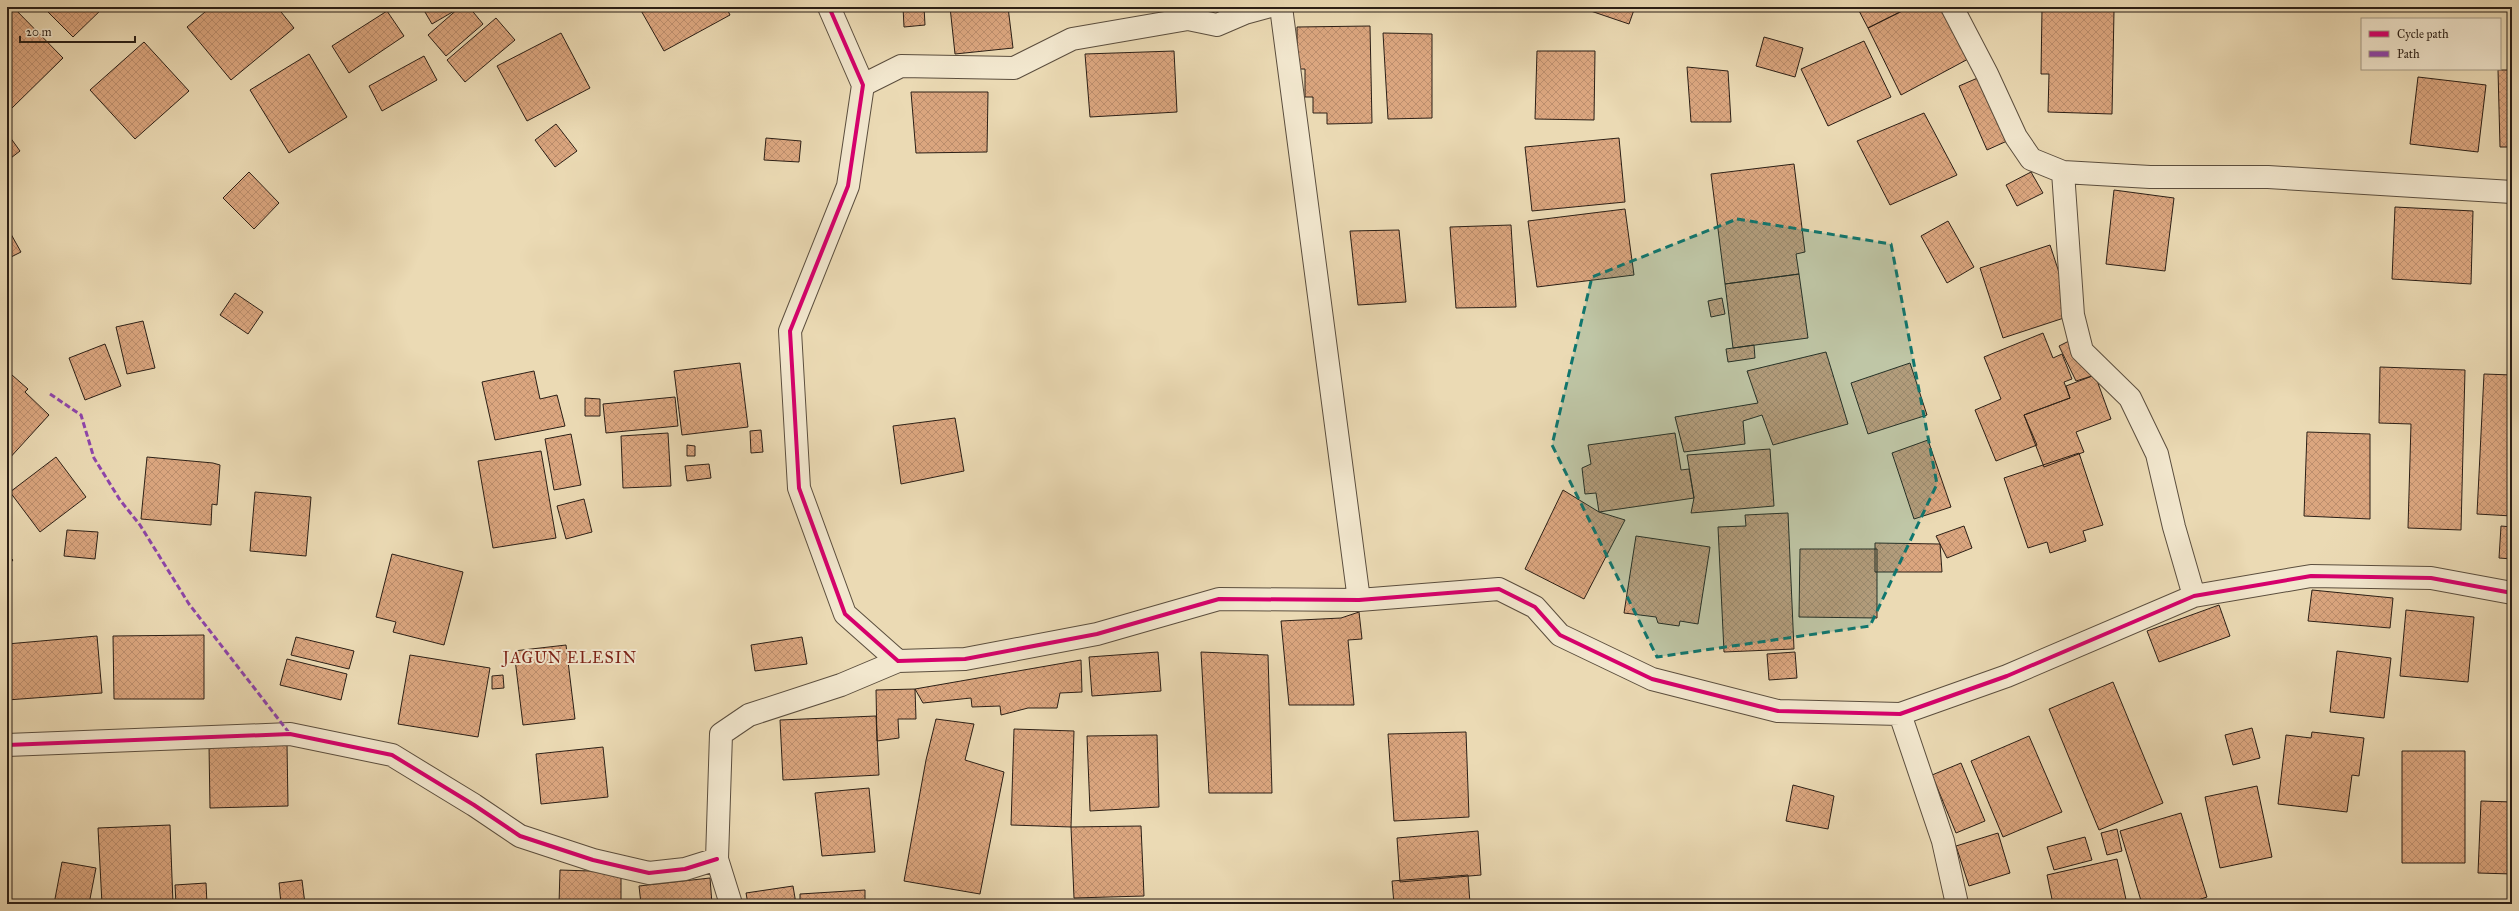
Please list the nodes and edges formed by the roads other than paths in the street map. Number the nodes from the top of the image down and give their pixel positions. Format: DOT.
graph roads {
  1 [pos="829,7"];
  2 [pos="1267,7"];
  3 [pos="1281,7"];
  4 [pos="1952,7"];
  5 [pos="863,84"];
  6 [pos="2063,172"];
  7 [pos="2512,192"];
  8 [pos="2512,593"];
  9 [pos="2194,596"];
  10 [pos="1359,600"];
  11 [pos="898,661"];
  12 [pos="1900,714"];
  13 [pos="7,745"];
  14 [pos="717,859"];
  15 [pos="731,904"];
  16 [pos="1957,904"];
  1 -- 5 [label="street"];
  2 -- 5 [label="street"];
  3 -- 10 [label="street"];
  4 -- 6 [label="street"];
  5 -- 11 [label="street"];
  6 -- 7 [label="street"];
  6 -- 9 [label="street"];
  8 -- 9 [label="street"];
  9 -- 12 [label="street"];
  10 -- 11 [label="street"];
  10 -- 12 [label="street"];
  11 -- 14 [label="street"];
  12 -- 16 [label="street"];
  13 -- 14 [label="street"];
  14 -- 15 [label="street"];
}
